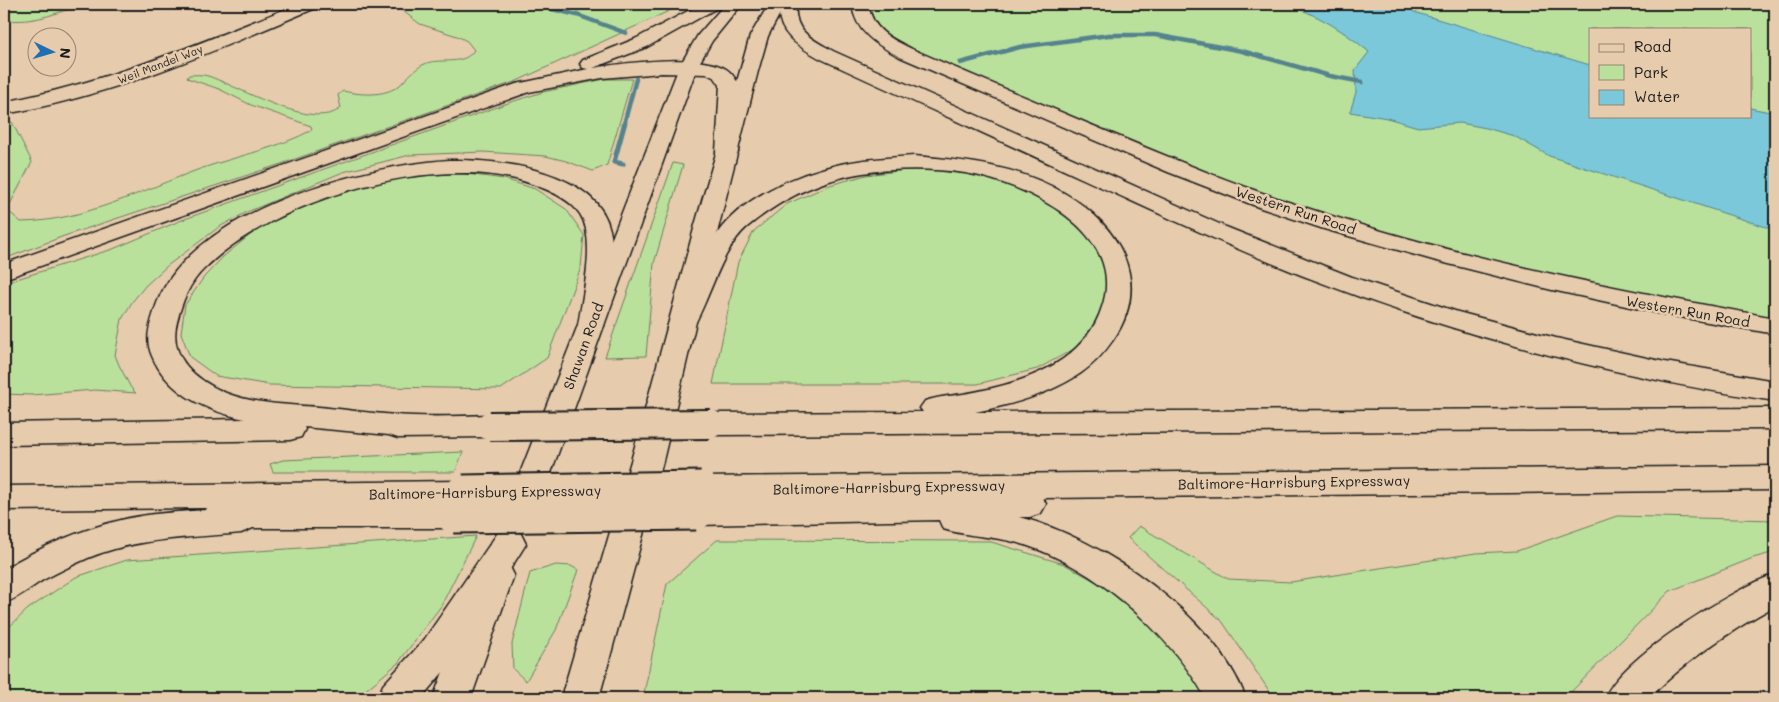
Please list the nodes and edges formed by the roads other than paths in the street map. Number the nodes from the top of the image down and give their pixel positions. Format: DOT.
graph roads {
  1 [pos="312,4"];
  2 [pos="713,4"];
  3 [pos="734,4"];
  4 [pos="777,4"];
  5 [pos="788,4"];
  6 [pos="860,4"];
  7 [pos="688,67"];
  8 [pos="523,88"];
  9 [pos="4,108"];
  10 [pos="727,152"];
  11 [pos="4,272"];
  12 [pos="591,326"];
  13 [pos="1775,326"];
  14 [pos="680,328"];
  15 [pos="1775,390"];
  16 [pos="1775,419"];
  17 [pos="756,423"];
  18 [pos="417,427"];
  19 [pos="4,434"];
  20 [pos="1775,478"];
  21 [pos="1448,480"];
  22 [pos="4,498"];
  23 [pos="698,501"];
  24 [pos="458,504"];
  25 [pos="851,510"];
  26 [pos="301,514"];
  27 [pos="4,517"];
  28 [pos="509,544"];
  29 [pos="4,588"];
  30 [pos="1775,589"];
  31 [pos="453,695"];
  32 [pos="582,695"];
  33 [pos="397,698"];
  34 [pos="1227,698"];
  35 [pos="1624,698"];
  1 -- 9 [label="main road, Weil Mandel Way"];
  2 -- 8 [label="main road"];
  3 -- 7 [label="main road, Shawan Road"];
  4 -- 10 [label="main road"];
  5 -- 15 [label="main road"];
  6 -- 13 [label="main road, Western Run Road"];
  7 -- 8 [label="main road"];
  7 -- 10 [label="main road"];
  7 -- 12 [label="main road, Shawan Road"];
  8 -- 11 [label="main road"];
  10 -- 14 [label="main road"];
  12 -- 18 [label="main road"];
  12 -- 28 [label="main road, Shawan Road"];
  14 -- 17 [label="main road"];
  14 -- 32 [label="main road"];
  16 -- 17 [label="main road"];
  17 -- 18 [label="main road, bridge"];
  18 -- 19 [label="main road"];
  20 -- 21 [label="main road, Baltimore-Harrisburg Expressway"];
  21 -- 23 [label="main road, Baltimore-Harrisburg Expressway"];
  21 -- 25 [label="main road"];
  22 -- 24 [label="main road, Baltimore-Harrisburg Expressway"];
  23 -- 24 [label="main road, bridge"];
  23 -- 25 [label="main road"];
  24 -- 26 [label="main road"];
  25 -- 34 [label="main road"];
  26 -- 27 [label="main road"];
  26 -- 29 [label="main road"];
  28 -- 31 [label="main road, Shawan Road"];
  28 -- 33 [label="main road"];
  30 -- 35 [label="main road"];
}
